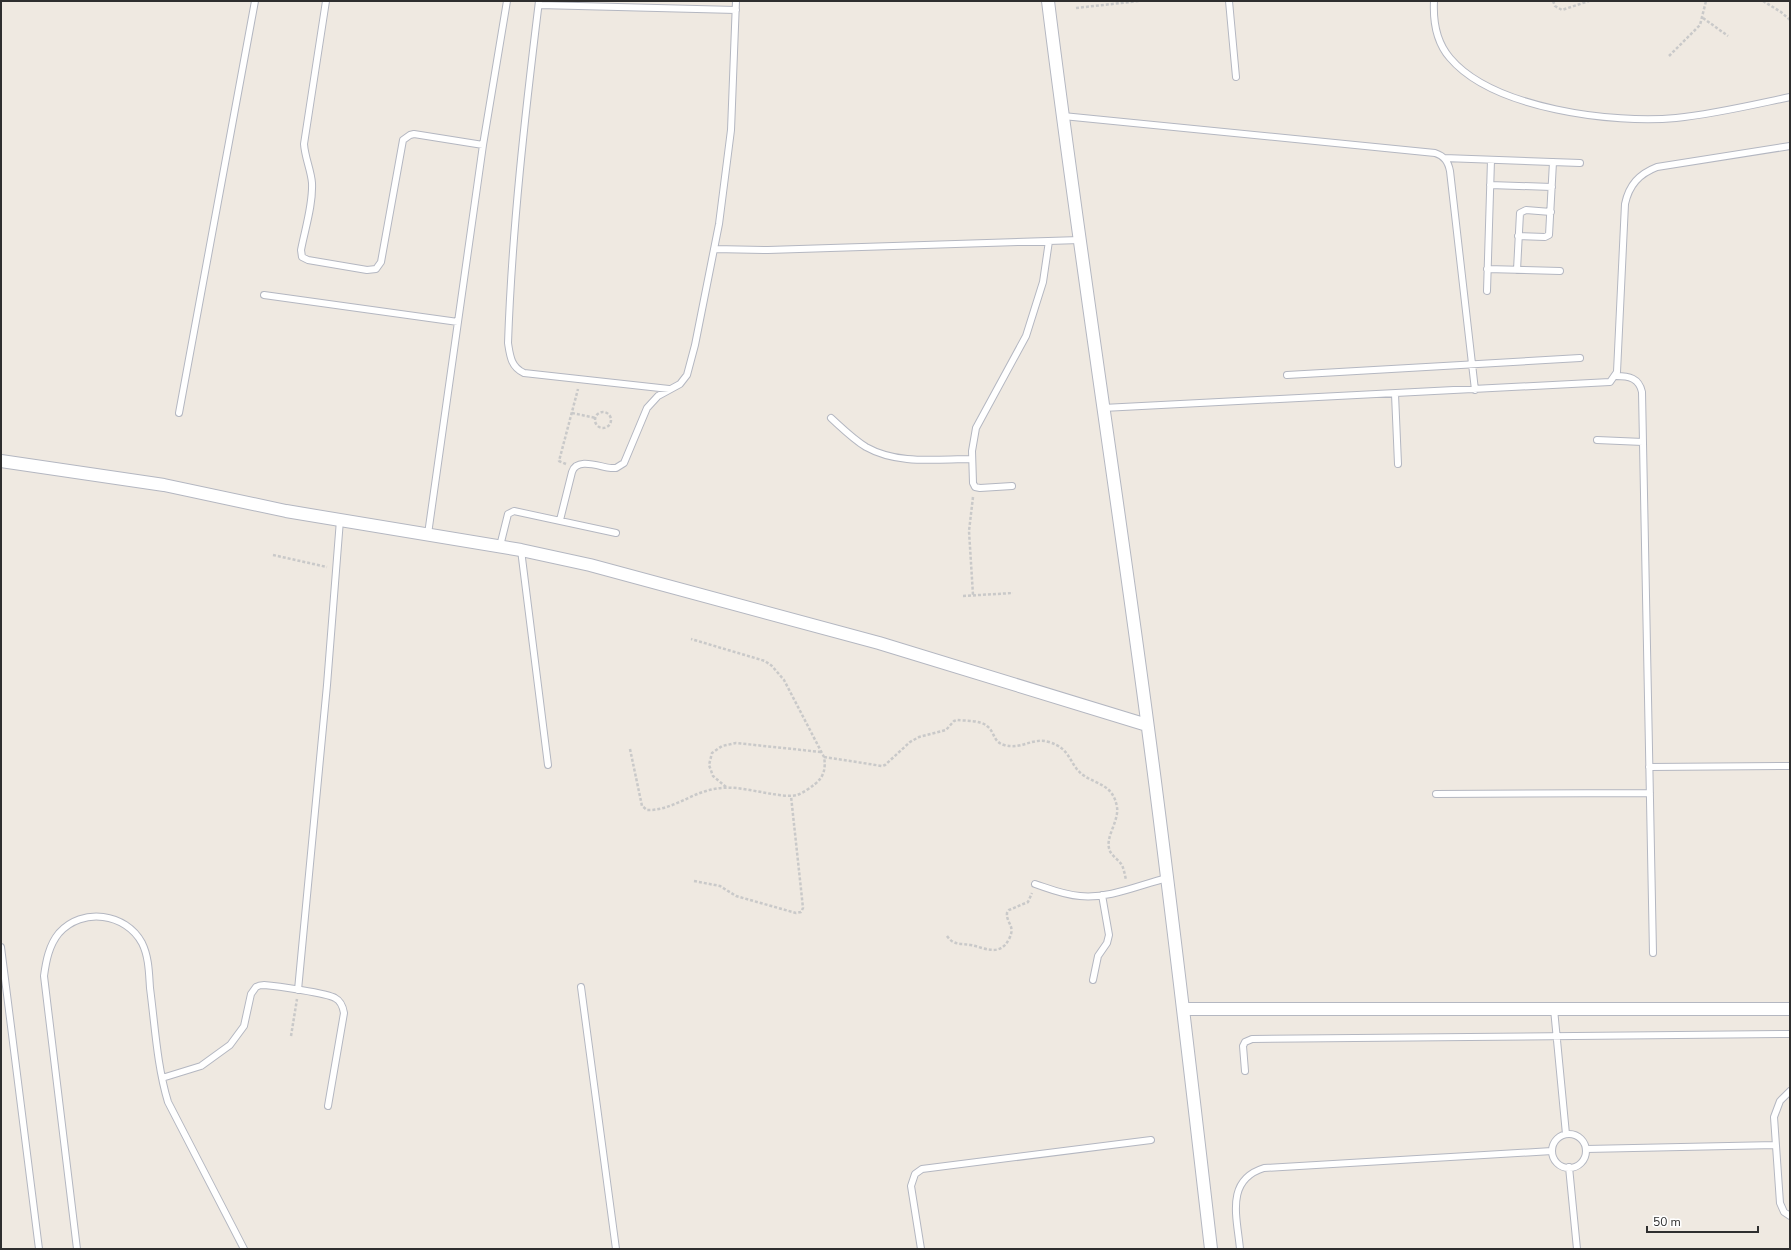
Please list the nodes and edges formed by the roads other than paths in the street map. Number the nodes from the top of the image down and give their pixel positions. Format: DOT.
graph roads {
  1 [pos="255,1"];
  2 [pos="326,1"];
  3 [pos="507,1"];
  4 [pos="736,1"];
  5 [pos="1048,1"];
  6 [pos="1229,1"];
  7 [pos="1434,1"];
  8 [pos="539,3"];
  9 [pos="736,10"];
  10 [pos="1236,77"];
  11 [pos="1790,97"];
  12 [pos="1063,116"];
  13 [pos="483,145"];
  14 [pos="1790,146"];
  15 [pos="1444,158"];
  16 [pos="1491,160"];
  17 [pos="1553,162"];
  18 [pos="1580,163"];
  19 [pos="1490,185"];
  20 [pos="1552,187"];
  21 [pos="1551,212"];
  22 [pos="1518,236"];
  23 [pos="1080,240"];
  24 [pos="1049,241"];
  25 [pos="714,249"];
  26 [pos="1487,269"];
  27 [pos="1517,270"];
  28 [pos="1560,272"];
  29 [pos="1487,291"];
  30 [pos="264,295"];
  31 [pos="458,322"];
  32 [pos="1580,358"];
  33 [pos="1471,365"];
  34 [pos="1287,375"];
  35 [pos="1616,376"];
  36 [pos="671,390"];
  37 [pos="1475,390"];
  38 [pos="1395,394"];
  39 [pos="1103,408"];
  40 [pos="179,413"];
  41 [pos="831,418"];
  42 [pos="1597,440"];
  43 [pos="1643,442"];
  44 [pos="972,459"];
  45 [pos="1,461"];
  46 [pos="1398,464"];
  47 [pos="1012,486"];
  48 [pos="340,520"];
  49 [pos="560,520"];
  50 [pos="616,533"];
  51 [pos="428,534"];
  52 [pos="500,546"];
  53 [pos="521,550"];
  54 [pos="1147,725"];
  55 [pos="548,765"];
  56 [pos="1790,766"];
  57 [pos="1649,768"];
  58 [pos="1650,793"];
  59 [pos="1436,794"];
  60 [pos="1167,878"];
  61 [pos="1035,884"];
  62 [pos="1102,895"];
  63 [pos="1,947"];
  64 [pos="1653,953"];
  65 [pos="1093,980"];
  66 [pos="581,987"];
  67 [pos="298,990"];
  68 [pos="1184,1009"];
  69 [pos="1554,1009"];
  70 [pos="1790,1009"];
  71 [pos="1790,1034"];
  72 [pos="1556,1035"];
  73 [pos="1246,1071"];
  74 [pos="162,1078"];
  75 [pos="1790,1091"];
  76 [pos="328,1106"];
  77 [pos="1566,1134"];
  78 [pos="1151,1140"];
  79 [pos="1776,1145"];
  80 [pos="1586,1149"];
  81 [pos="1552,1151"];
  82 [pos="1569,1167"];
  83 [pos="1790,1216"];
  84 [pos="39,1249"];
  85 [pos="77,1249"];
  86 [pos="244,1249"];
  87 [pos="616,1249"];
  88 [pos="921,1249"];
  89 [pos="1211,1249"];
  90 [pos="1240,1249"];
  91 [pos="1577,1249"];
  1 -- 40 [label="lane"];
  2 -- 13 [label="lane"];
  3 -- 13 [label="lane"];
  4 -- 9 [label="lane"];
  5 -- 12 [label="street"];
  6 -- 10 [label="lane"];
  7 -- 11 [label="lane"];
  8 -- 9 [label="lane"];
  8 -- 36 [label="lane"];
  9 -- 25 [label="lane"];
  12 -- 15 [label="lane"];
  12 -- 23 [label="street"];
  13 -- 31 [label="lane"];
  14 -- 35 [label="lane"];
  15 -- 16 [label="lane"];
  15 -- 33 [label="lane"];
  16 -- 17 [label="lane"];
  16 -- 19 [label="lane"];
  17 -- 18 [label="lane"];
  17 -- 20 [label="lane"];
  19 -- 20 [label="lane"];
  19 -- 26 [label="lane"];
  20 -- 21 [label="lane"];
  21 -- 22 [label="lane"];
  21 -- 22 [label="lane"];
  22 -- 27 [label="lane"];
  23 -- 24 [label="lane"];
  23 -- 39 [label="street"];
  24 -- 25 [label="lane"];
  24 -- 44 [label="lane"];
  25 -- 36 [label="lane"];
  26 -- 27 [label="lane"];
  26 -- 29 [label="lane"];
  27 -- 28 [label="lane"];
  30 -- 31 [label="lane"];
  31 -- 51 [label="lane"];
  32 -- 33 [label="lane"];
  33 -- 34 [label="lane"];
  33 -- 37 [label="lane"];
  35 -- 37 [label="lane"];
  35 -- 43 [label="lane"];
  36 -- 49 [label="lane"];
  37 -- 38 [label="lane"];
  38 -- 39 [label="lane"];
  38 -- 46 [label="lane"];
  39 -- 54 [label="street"];
  41 -- 44 [label="lane"];
  42 -- 43 [label="lane"];
  43 -- 57 [label="lane"];
  44 -- 47 [label="lane"];
  45 -- 48 [label="street"];
  48 -- 51 [label="street"];
  48 -- 67 [label="lane"];
  49 -- 50 [label="lane"];
  49 -- 52 [label="lane"];
  51 -- 52 [label="street"];
  52 -- 53 [label="street"];
  53 -- 54 [label="street"];
  53 -- 55 [label="lane"];
  54 -- 60 [label="street"];
  56 -- 57 [label="lane"];
  57 -- 58 [label="lane"];
  58 -- 59 [label="lane"];
  58 -- 64 [label="lane"];
  60 -- 62 [label="lane"];
  60 -- 68 [label="street"];
  61 -- 62 [label="lane"];
  62 -- 65 [label="lane"];
  63 -- 84 [label="lane"];
  66 -- 87 [label="lane"];
  67 -- 74 [label="lane"];
  67 -- 76 [label="lane"];
  68 -- 69 [label="street"];
  68 -- 89 [label="street"];
  69 -- 70 [label="street"];
  69 -- 72 [label="lane"];
  71 -- 72 [label="lane"];
  72 -- 73 [label="lane"];
  72 -- 77 [label="lane"];
  74 -- 85 [label="lane"];
  74 -- 86 [label="lane"];
  75 -- 79 [label="lane"];
  77 -- 80 [label="lane"];
  77 -- 81 [label="lane"];
  78 -- 88 [label="lane"];
  79 -- 80 [label="lane"];
  79 -- 83 [label="lane"];
  80 -- 82 [label="lane"];
  81 -- 82 [label="lane"];
  81 -- 90 [label="lane"];
  82 -- 91 [label="lane"];
}
